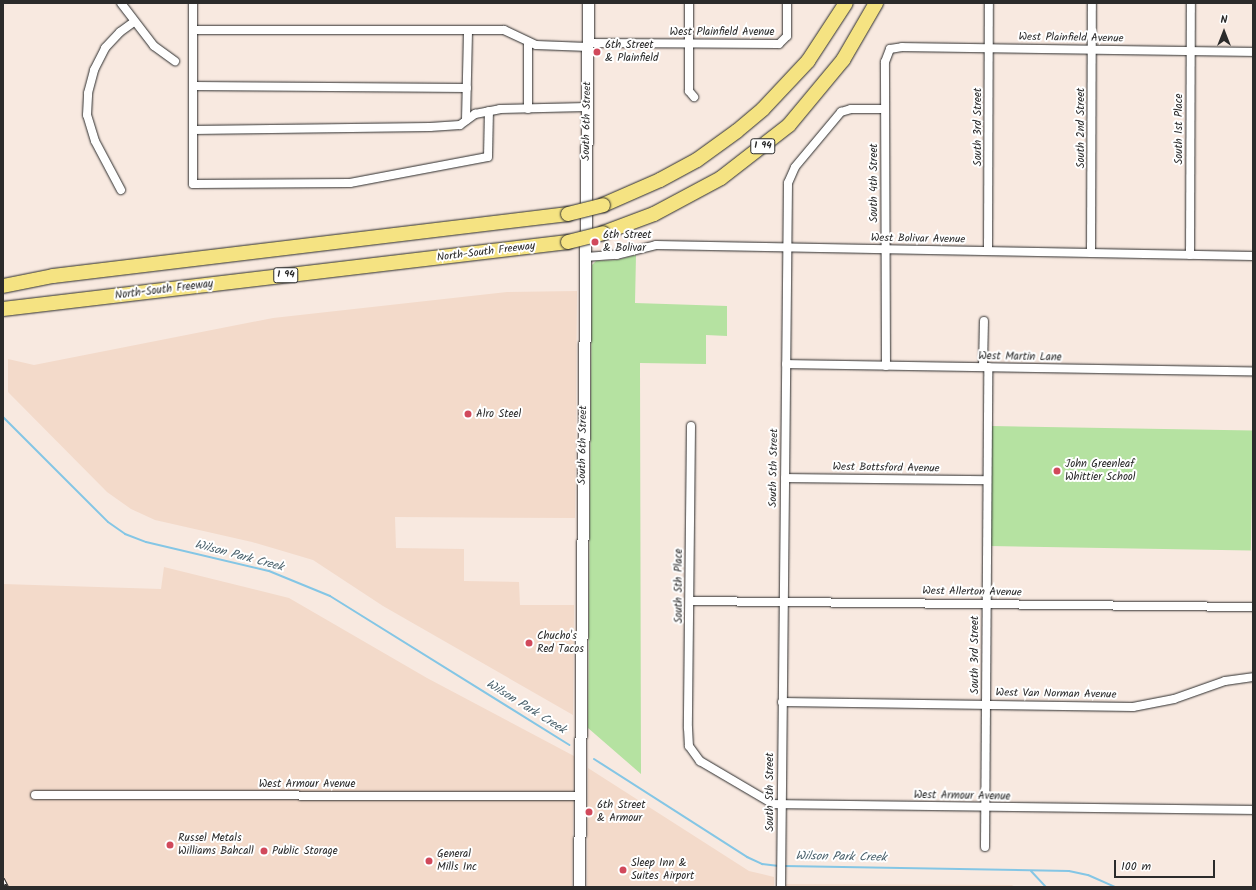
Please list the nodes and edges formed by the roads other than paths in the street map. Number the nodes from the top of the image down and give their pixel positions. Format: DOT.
graph roads {
  1 [pos="121,3"];
  2 [pos="194,3"];
  3 [pos="588,3"];
  4 [pos="688,3"];
  5 [pos="787,3"];
  6 [pos="846,3"];
  7 [pos="876,3"];
  8 [pos="989,3"];
  9 [pos="1092,3"];
  10 [pos="1191,3"];
  11 [pos="134,22"];
  12 [pos="193,30"];
  13 [pos="468,30"];
  14 [pos="528,42"];
  15 [pos="688,44"];
  16 [pos="588,45"];
  17 [pos="989,48"];
  18 [pos="890,49"];
  19 [pos="1092,50"];
  20 [pos="1190,52"];
  21 [pos="1253,52"];
  22 [pos="175,61"];
  23 [pos="193,86"];
  24 [pos="467,88"];
  25 [pos="694,97"];
  26 [pos="587,107"];
  27 [pos="528,109"];
  28 [pos="885,109"];
  29 [pos="489,111"];
  30 [pos="466,120"];
  31 [pos="193,130"];
  32 [pos="121,190"];
  33 [pos="786,248"];
  34 [pos="885,250"];
  35 [pos="988,251"];
  36 [pos="1091,253"];
  37 [pos="1190,255"];
  38 [pos="1253,256"];
  39 [pos="585,257"];
  40 [pos="3,276"];
  41 [pos="53,276"];
  42 [pos="3,286"];
  43 [pos="3,309"];
  44 [pos="984,321"];
  45 [pos="786,364"];
  46 [pos="886,366"];
  47 [pos="986,367"];
  48 [pos="1253,371"];
  49 [pos="691,426"];
  50 [pos="785,478"];
  51 [pos="987,480"];
  52 [pos="784,601"];
  53 [pos="690,602"];
  54 [pos="986,603"];
  55 [pos="1253,607"];
  56 [pos="1253,677"];
  57 [pos="782,702"];
  58 [pos="986,704"];
  59 [pos="689,746"];
  60 [pos="35,795"];
  61 [pos="579,796"];
  62 [pos="781,805"];
  63 [pos="986,807"];
  64 [pos="1253,810"];
  65 [pos="986,847"];
  66 [pos="579,887"];
  67 [pos="781,887"];
  1 -- 11 [label="street"];
  2 -- 12 [label="street"];
  3 -- 16 [label="street, South 6th Street"];
  4 -- 15 [label="street"];
  5 -- 15 [label="street, West Plainfield Avenue"];
  6 -- 41 [label="highway, I 94, bridge"];
  7 -- 43 [label="highway, North-South Freeway / I 94, bridge"];
  8 -- 17 [label="street, South 3rd Street"];
  9 -- 19 [label="street, South 2nd Street"];
  10 -- 20 [label="street, South 1st Place"];
  11 -- 22 [label="street"];
  11 -- 32 [label="street"];
  12 -- 13 [label="street, West Plainfield Avenue"];
  12 -- 23 [label="street"];
  13 -- 14 [label="street, West Plainfield Avenue"];
  13 -- 24 [label="street"];
  14 -- 16 [label="street, West Plainfield Avenue"];
  14 -- 27 [label="street"];
  15 -- 16 [label="street, West Plainfield Avenue"];
  15 -- 25 [label="street"];
  16 -- 26 [label="street, South 6th Street"];
  17 -- 18 [label="street, West Plainfield Avenue"];
  17 -- 19 [label="street, West Plainfield Avenue"];
  17 -- 35 [label="street, South 3rd Street"];
  18 -- 28 [label="street, South 4th Street"];
  19 -- 20 [label="street, West Plainfield Avenue"];
  19 -- 36 [label="street, South 2nd Street"];
  20 -- 21 [label="street, West Plainfield Avenue"];
  20 -- 37 [label="street, South 1st Place"];
  23 -- 24 [label="street"];
  23 -- 31 [label="street"];
  24 -- 30 [label="street"];
  26 -- 27 [label="street"];
  26 -- 39 [label="street, South 6th Street"];
  27 -- 29 [label="street"];
  28 -- 33 [label="street, South 5th Street"];
  28 -- 34 [label="street, South 4th Street"];
  29 -- 30 [label="street"];
  29 -- 31 [label="street"];
  30 -- 31 [label="street"];
  33 -- 34 [label="street, West Bolivar Avenue"];
  33 -- 39 [label="street, West Bolivar Avenue"];
  33 -- 45 [label="street, South 5th Street"];
  34 -- 35 [label="street, West Bolivar Avenue"];
  34 -- 46 [label="street, South 4th Street"];
  35 -- 36 [label="street, West Bolivar Avenue"];
  36 -- 37 [label="street, West Bolivar Avenue"];
  37 -- 38 [label="street, West Bolivar Avenue"];
  39 -- 61 [label="street, South 6th Street"];
  40 -- 41 [label="highway"];
  41 -- 42 [label="highway, I 94"];
  44 -- 47 [label="street, South 3rd Street"];
  45 -- 46 [label="street, West Martin Lane"];
  45 -- 50 [label="street, South 5th Street"];
  46 -- 47 [label="street, West Martin Lane"];
  47 -- 48 [label="street, West Martin Lane"];
  47 -- 51 [label="street, South 3rd Street"];
  49 -- 53 [label="street, South 5th Place"];
  50 -- 51 [label="street, West Bottsford Avenue"];
  50 -- 52 [label="street, South 5th Street"];
  51 -- 54 [label="street, South 3rd Street"];
  52 -- 53 [label="street, West Allerton Avenue"];
  52 -- 54 [label="street, West Allerton Avenue"];
  52 -- 57 [label="street, South 5th Street"];
  53 -- 59 [label="street, South 5th Place"];
  54 -- 55 [label="street, West Allerton Avenue"];
  54 -- 58 [label="street, South 3rd Street"];
  56 -- 58 [label="street, West Van Norman Avenue"];
  57 -- 58 [label="street, West Van Norman Avenue"];
  57 -- 62 [label="street, South 5th Street"];
  58 -- 63 [label="street, South 3rd Street"];
  59 -- 62 [label="street, West Armour Avenue"];
  60 -- 61 [label="street, West Armour Avenue"];
  61 -- 66 [label="street, South 6th Street"];
  62 -- 63 [label="street, West Armour Avenue"];
  62 -- 67 [label="street, South 5th Street"];
  63 -- 64 [label="street, West Armour Avenue"];
  63 -- 65 [label="street, South 3rd Street"];
}
